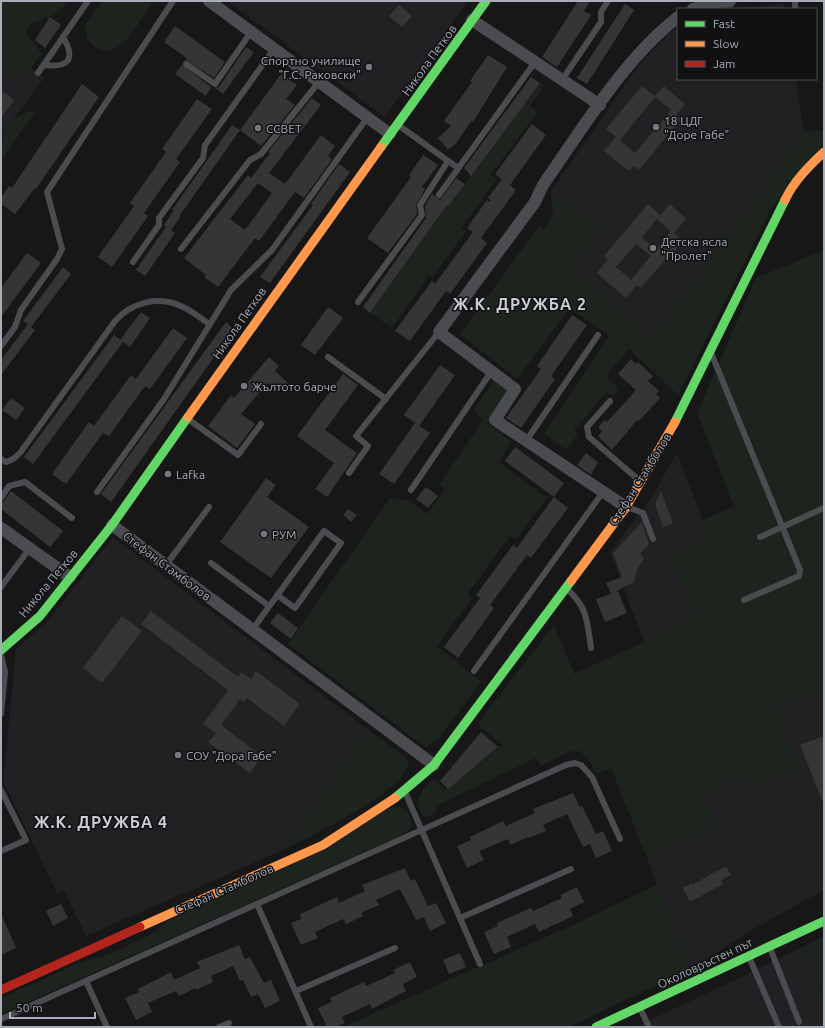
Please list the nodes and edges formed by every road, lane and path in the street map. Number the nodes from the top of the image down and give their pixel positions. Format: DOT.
graph roads {
  1 [pos="88,1"];
  2 [pos="173,1"];
  3 [pos="209,1"];
  4 [pos="486,1"];
  5 [pos="608,1"];
  6 [pos="730,1"];
  7 [pos="697,8"];
  8 [pos="677,18"];
  9 [pos="472,20"];
  10 [pos="251,32"];
  11 [pos="63,37"];
  12 [pos="274,49"];
  13 [pos="535,62"];
  14 [pos="186,64"];
  15 [pos="44,65"];
  16 [pos="38,74"];
  17 [pos="562,80"];
  18 [pos="318,82"];
  19 [pos="600,105"];
  20 [pos="367,118"];
  21 [pos="397,124"];
  22 [pos="390,134"];
  23 [pos="824,152"];
  24 [pos="448,161"];
  25 [pos="458,168"];
  26 [pos="439,194"];
  27 [pos="181,249"];
  28 [pos="133,262"];
  29 [pos="358,302"];
  30 [pos="209,324"];
  31 [pos="439,332"];
  32 [pos="598,335"];
  33 [pos="1,346"];
  34 [pos="710,350"];
  35 [pos="328,356"];
  36 [pos="492,372"];
  37 [pos="386,399"];
  38 [pos="610,401"];
  39 [pos="187,418"];
  40 [pos="261,424"];
  41 [pos="526,441"];
  42 [pos="1,459"];
  43 [pos="349,473"];
  44 [pos="641,482"];
  45 [pos="411,490"];
  46 [pos="97,492"];
  47 [pos="603,492"];
  48 [pos="1,498"];
  49 [pos="210,506"];
  50 [pos="626,507"];
  51 [pos="824,508"];
  52 [pos="72,518"];
  53 [pos="112,525"];
  54 [pos="782,527"];
  55 [pos="1,528"];
  56 [pos="760,537"];
  57 [pos="653,538"];
  58 [pos="30,548"];
  59 [pos="211,563"];
  60 [pos="166,565"];
  61 [pos="70,577"];
  62 [pos="1,586"];
  63 [pos="566,588"];
  64 [pos="277,595"];
  65 [pos="744,600"];
  66 [pos="269,606"];
  67 [pos="252,630"];
  68 [pos="591,648"];
  69 [pos="1,650"];
  70 [pos="1,655"];
  71 [pos="474,671"];
  72 [pos="1,714"];
  73 [pos="434,765"];
  74 [pos="1,790"];
  75 [pos="405,792"];
  76 [pos="422,831"];
  77 [pos="620,839"];
  78 [pos="1,851"];
  79 [pos="571,869"];
  80 [pos="257,904"];
  81 [pos="460,918"];
  82 [pos="824,921"];
  83 [pos="769,946"];
  84 [pos="395,948"];
  85 [pos="749,956"];
  86 [pos="480,964"];
  87 [pos="86,980"];
  88 [pos="1,990"];
  89 [pos="296,992"];
  90 [pos="640,1007"];
  91 [pos="1,1019"];
  92 [pos="799,1022"];
  93 [pos="229,1023"];
  94 [pos="107,1027"];
  95 [pos="220,1027"];
  96 [pos="311,1027"];
  97 [pos="596,1027"];
  98 [pos="648,1027"];
  99 [pos="779,1027"];
  1 -- 11 [label="lane"];
  2 -- 33 [label="lane"];
  3 -- 10 [label="street"];
  4 -- 9 [label="street, Никола Петков"];
  5 -- 17 [label="lane"];
  6 -- 7 [label="street"];
  8 -- 19 [label="street"];
  9 -- 13 [label="street"];
  9 -- 21 [label="street, Никола Петков"];
  10 -- 12 [label="street"];
  10 -- 14 [label="lane"];
  11 -- 15 [label="lane"];
  11 -- 15 [label="lane"];
  12 -- 18 [label="street"];
  12 -- 28 [label="lane"];
  13 -- 17 [label="street"];
  13 -- 25 [label="lane"];
  15 -- 16 [label="lane"];
  17 -- 19 [label="street"];
  18 -- 20 [label="street"];
  18 -- 27 [label="lane"];
  19 -- 31 [label="street"];
  20 -- 22 [label="street"];
  20 -- 30 [label="lane"];
  21 -- 22 [label="street, Никола Петков"];
  21 -- 24 [label="lane"];
  22 -- 39 [label="street, Никола Петков"];
  23 -- 34 [label="street, Стефан Стамболов"];
  24 -- 25 [label="lane"];
  24 -- 29 [label="lane"];
  25 -- 26 [label="lane"];
  30 -- 42 [label="lane"];
  30 -- 46 [label="lane"];
  31 -- 36 [label="street"];
  31 -- 37 [label="lane"];
  32 -- 41 [label="lane"];
  34 -- 44 [label="street, Стефан Стамболов"];
  34 -- 54 [label="lane"];
  35 -- 37 [label="lane"];
  36 -- 41 [label="street"];
  36 -- 45 [label="lane"];
  37 -- 43 [label="lane"];
  38 -- 44 [label="lane"];
  39 -- 40 [label="lane"];
  39 -- 53 [label="street, Никола Петков"];
  41 -- 47 [label="street"];
  44 -- 50 [label="street, Стефан Стамболов"];
  47 -- 50 [label="street"];
  47 -- 71 [label="lane"];
  48 -- 52 [label="lane"];
  49 -- 60 [label="lane"];
  50 -- 57 [label="lane"];
  50 -- 63 [label="street, Стефан Стамболов"];
  51 -- 54 [label="lane"];
  53 -- 60 [label="street, Стефан Стамболов"];
  53 -- 61 [label="street, Никола Петков"];
  54 -- 56 [label="lane"];
  54 -- 65 [label="lane"];
  55 -- 58 [label="street"];
  58 -- 61 [label="street"];
  58 -- 62 [label="lane"];
  59 -- 66 [label="lane"];
  60 -- 67 [label="street, Стефан Стамболов"];
  61 -- 69 [label="street, Никола Петков"];
  63 -- 68 [label="lane"];
  63 -- 73 [label="street, Стефан Стамболов"];
  64 -- 64 [label="lane"];
  64 -- 66 [label="lane"];
  66 -- 67 [label="lane"];
  67 -- 73 [label="street, Стефан Стамболов"];
  70 -- 72 [label="lane"];
  73 -- 75 [label="street, Стефан Стамболов"];
  74 -- 78 [label="lane"];
  75 -- 76 [label="lane"];
  75 -- 88 [label="street, Стефан Стамболов"];
  76 -- 77 [label="lane"];
  76 -- 80 [label="lane"];
  76 -- 81 [label="lane"];
  79 -- 81 [label="lane"];
  80 -- 87 [label="lane"];
  80 -- 89 [label="lane"];
  81 -- 86 [label="lane"];
  82 -- 83 [label="street, Околовръстен път"];
  83 -- 85 [label="street, Околовръстен път"];
  83 -- 92 [label="lane"];
  84 -- 89 [label="lane"];
  85 -- 90 [label="street, Околовръстен път"];
  85 -- 99 [label="lane"];
  87 -- 91 [label="lane"];
  87 -- 94 [label="lane"];
  89 -- 96 [label="lane"];
  90 -- 97 [label="street, Околовръстен път"];
  90 -- 98 [label="lane"];
  93 -- 95 [label="lane"];
}
